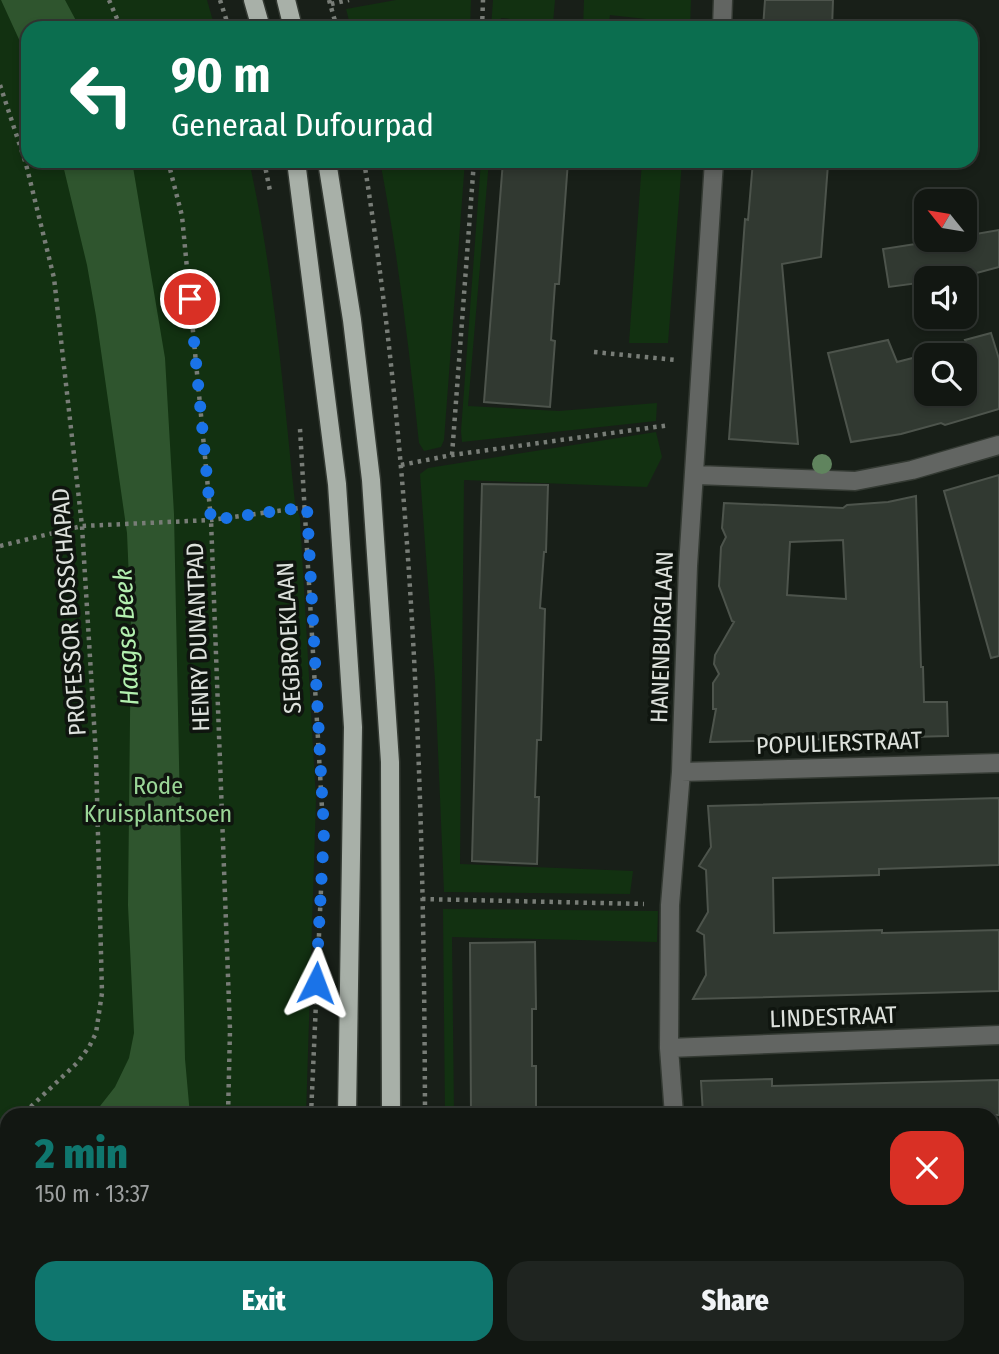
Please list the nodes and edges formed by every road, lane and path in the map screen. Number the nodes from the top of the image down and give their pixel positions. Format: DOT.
graph roads {
  1 [pos="109,0"];
  2 [pos="220,0"];
  3 [pos="253,0"];
  4 [pos="286,0"];
  5 [pos="349,0"];
  6 [pos="484,0"];
  7 [pos="723,0"];
  8 [pos="330,2"];
  9 [pos="118,21"];
  10 [pos="227,21"];
  11 [pos="259,21"];
  12 [pos="291,21"];
  13 [pos="335,21"];
  14 [pos="482,21"];
  15 [pos="722,21"];
  16 [pos="0,85"];
  17 [pos="21,149"];
  18 [pos="27,168"];
  19 [pos="170,168"];
  20 [pos="266,168"];
  21 [pos="297,168"];
  22 [pos="328,168"];
  23 [pos="473,168"];
  24 [pos="715,168"];
  25 [pos="272,198"];
  26 [pos="594,352"];
  27 [pos="701,363"];
  28 [pos="299,419"];
  29 [pos="699,421"];
  30 [pos="999,445"];
  31 [pos="452,455"];
  32 [pos="401,466"];
  33 [pos="696,475"];
  34 [pos="307,507"];
  35 [pos="211,520"];
  36 [pos="82,526"];
  37 [pos="0,546"];
  38 [pos="999,763"];
  39 [pos="681,772"];
  40 [pos="323,818"];
  41 [pos="321,885"];
  42 [pos="422,899"];
  43 [pos="670,905"];
  44 [pos="999,1035"];
  45 [pos="669,1048"];
  46 [pos="29,1108"];
  47 [pos="228,1108"];
  48 [pos="311,1108"];
  49 [pos="347,1108"];
  50 [pos="391,1108"];
  51 [pos="673,1108"];
  1 -- 9 [label="path"];
  2 -- 10 [label="path"];
  3 -- 11 [label="main road"];
  4 -- 12 [label="main road"];
  5 -- 8 [label="path"];
  6 -- 14 [label="path"];
  7 -- 15 [label="street"];
  8 -- 13 [label="path"];
  16 -- 17 [label="path, PROFESSOR BOSSCHAPAD"];
  18 -- 36 [label="path, PROFESSOR BOSSCHAPAD"];
  19 -- 35 [label="path, HENRY DUNANTPAD"];
  20 -- 25 [label="path"];
  21 -- 49 [label="main road"];
  22 -- 50 [label="main road"];
  23 -- 31 [label="path"];
  24 -- 27 [label="street, HANENBURGLAAN"];
  26 -- 27 [label="path"];
  27 -- 29 [label="street, HANENBURGLAAN"];
  28 -- 34 [label="path, SEGBROEKLAAN"];
  29 -- 31 [label="path"];
  29 -- 33 [label="street, HANENBURGLAAN"];
  30 -- 33 [label="street"];
  31 -- 32 [label="path"];
  33 -- 39 [label="street, HANENBURGLAAN"];
  34 -- 35 [label="path"];
  34 -- 40 [label="path, SEGBROEKLAAN"];
  35 -- 36 [label="path"];
  35 -- 47 [label="path, HENRY DUNANTPAD"];
  36 -- 37 [label="path"];
  36 -- 46 [label="path, PROFESSOR BOSSCHAPAD"];
  38 -- 39 [label="street, POPULIERSTRAAT"];
  39 -- 43 [label="street, HANENBURGLAAN"];
  41 -- 48 [label="path"];
  42 -- 43 [label="path"];
  43 -- 45 [label="street, HANENBURGLAAN"];
  44 -- 45 [label="street, LINDESTRAAT"];
  45 -- 51 [label="street, HANENBURGLAAN"];
}
